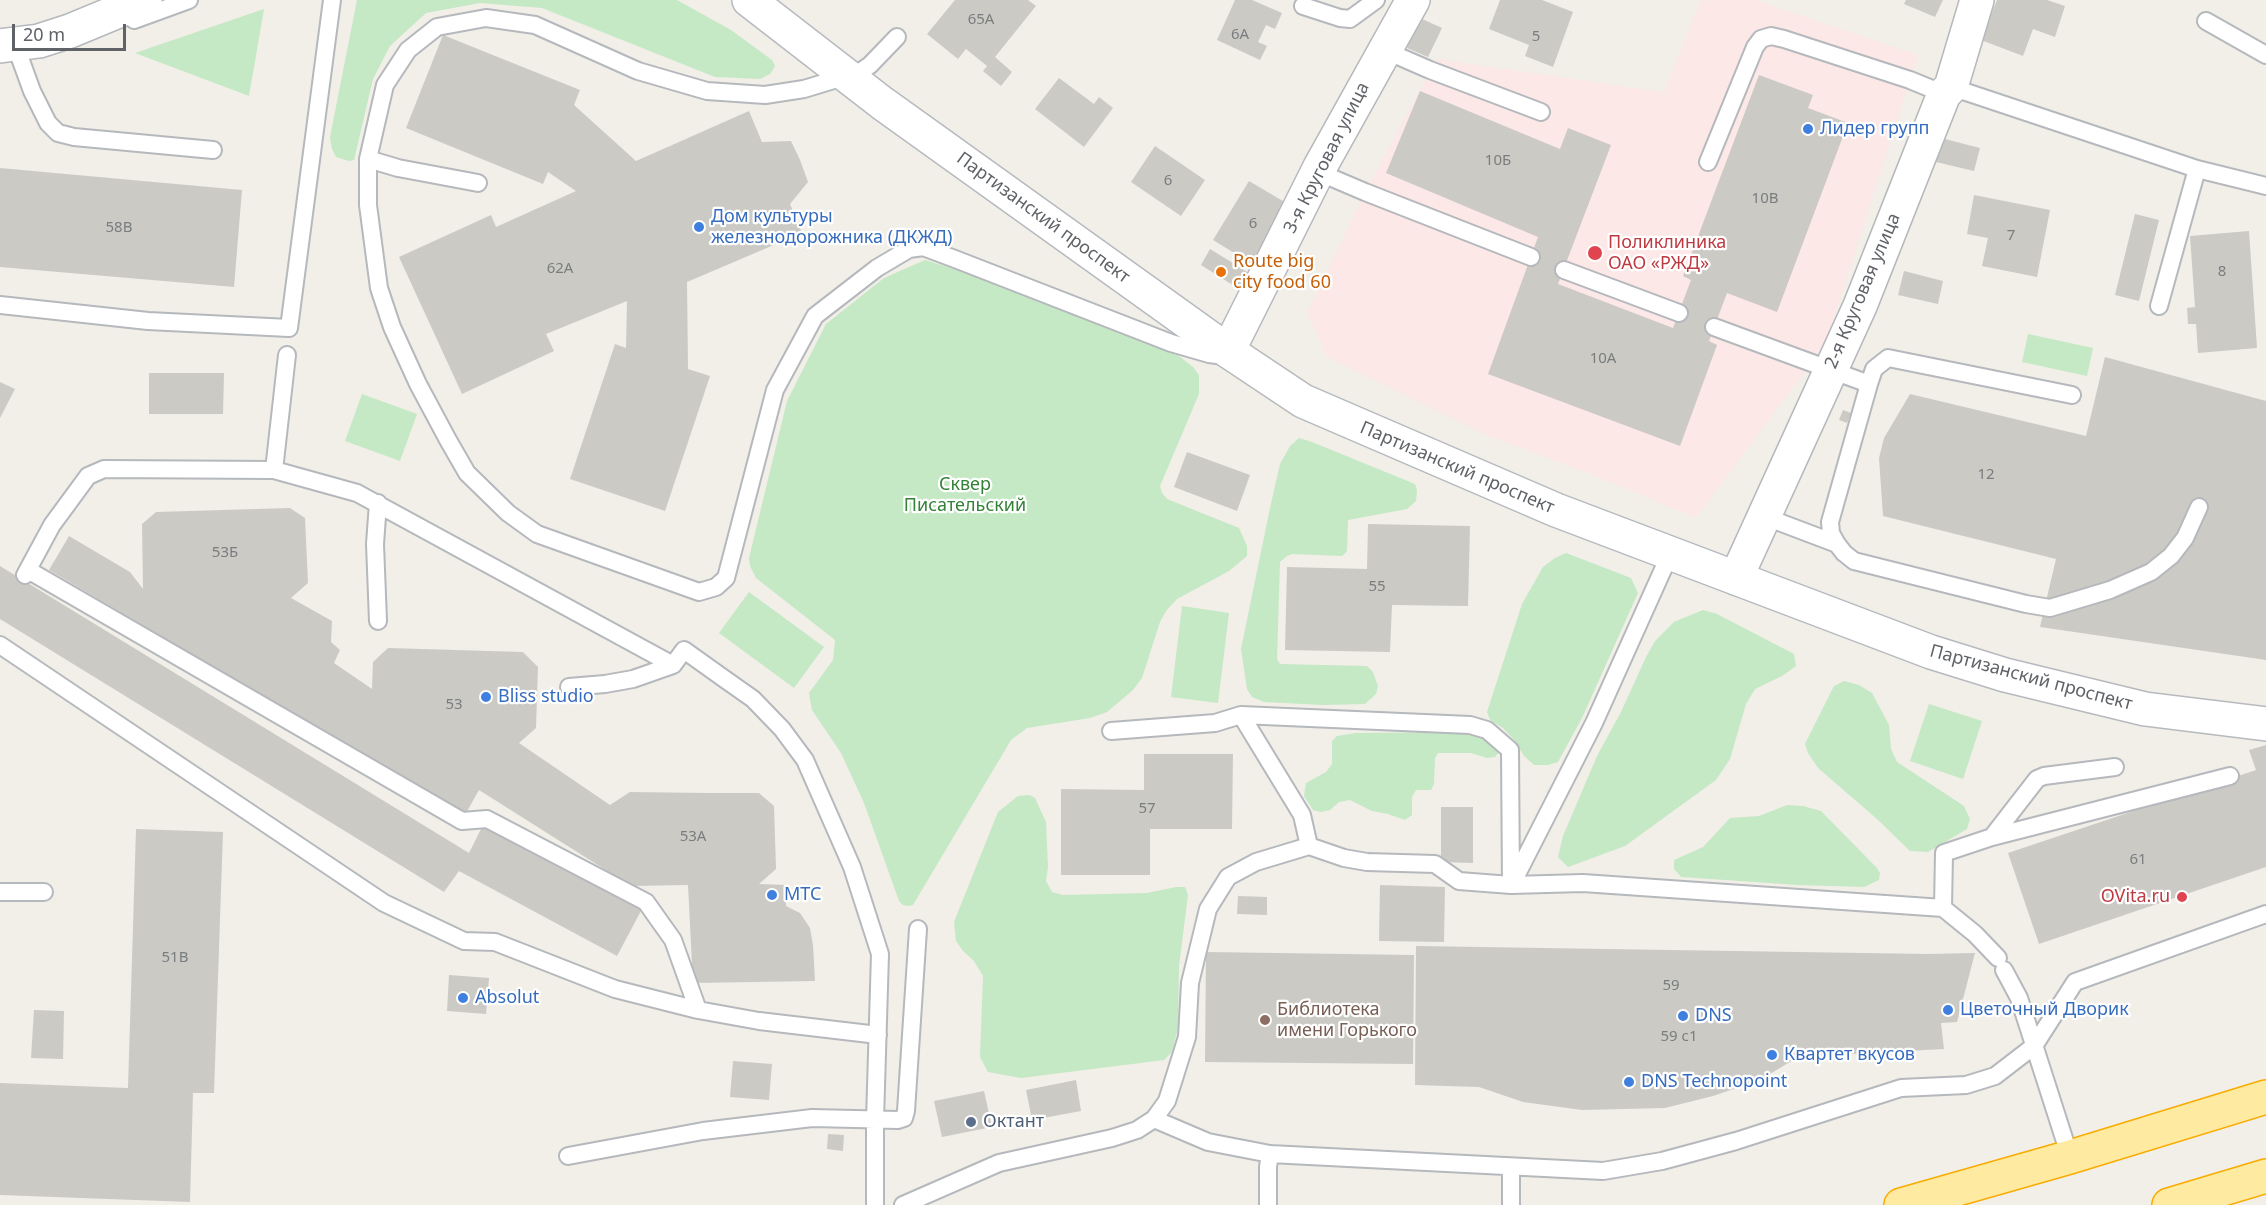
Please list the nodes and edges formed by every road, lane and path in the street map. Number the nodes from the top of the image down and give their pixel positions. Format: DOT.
graph roads {
  1 [pos="145,0"];
  2 [pos="189,0"];
  3 [pos="332,0"];
  4 [pos="749,0"];
  5 [pos="1376,0"];
  6 [pos="1413,0"];
  7 [pos="1977,0"];
  8 [pos="1303,6"];
  9 [pos="2206,21"];
  10 [pos="897,37"];
  11 [pos="1384,50"];
  12 [pos="10,52"];
  13 [pos="2266,55"];
  14 [pos="0,61"];
  15 [pos="847,77"];
  16 [pos="1947,91"];
  17 [pos="1541,112"];
  18 [pos="213,150"];
  19 [pos="368,159"];
  20 [pos="1708,162"];
  21 [pos="2197,169"];
  22 [pos="1318,172"];
  23 [pos="477,183"];
  24 [pos="2266,186"];
  25 [pos="1531,257"];
  26 [pos="1564,270"];
  27 [pos="0,305"];
  28 [pos="2158,306"];
  29 [pos="1679,313"];
  30 [pos="1714,327"];
  31 [pos="1228,351"];
  32 [pos="286,355"];
  33 [pos="1830,369"];
  34 [pos="1869,384"];
  35 [pos="2072,394"];
  36 [pos="273,471"];
  37 [pos="378,503"];
  38 [pos="2199,507"];
  39 [pos="1763,516"];
  40 [pos="1837,544"];
  41 [pos="1670,554"];
  42 [pos="1736,578"];
  43 [pos="378,621"];
  44 [pos="0,645"];
  45 [pos="673,665"];
  46 [pos="569,687"];
  47 [pos="1241,715"];
  48 [pos="2266,724"];
  49 [pos="1112,731"];
  50 [pos="2115,767"];
  51 [pos="2230,776"];
  52 [pos="1992,837"];
  53 [pos="1309,846"];
  54 [pos="1511,885"];
  55 [pos="0,892"];
  56 [pos="44,892"];
  57 [pos="1943,908"];
  58 [pos="2266,914"];
  59 [pos="918,929"];
  60 [pos="698,1010"];
  61 [pos="878,1035"];
  62 [pos="2034,1046"];
  63 [pos="2266,1096"];
  64 [pos="1154,1119"];
  65 [pos="875,1120"];
  66 [pos="1270,1154"];
  67 [pos="568,1156"];
  68 [pos="2070,1157"];
  69 [pos="1511,1167"];
  70 [pos="2266,1176"];
  71 [pos="875,1205"];
  72 [pos="903,1205"];
  73 [pos="1268,1205"];
  74 [pos="1511,1205"];
  75 [pos="1901,1205"];
  76 [pos="2169,1205"];
  1 -- 12 [label="main road"];
  2 -- 12 [label="lane"];
  3 -- 27 [label="lane"];
  4 -- 15 [label="main road, Партизанский проспект"];
  5 -- 8 [label="lane"];
  6 -- 11 [label="main road, 3-я Круговая улица"];
  7 -- 16 [label="main road, 2-я Круговая улица"];
  9 -- 13 [label="lane"];
  10 -- 15 [label="lane"];
  11 -- 17 [label="lane"];
  11 -- 22 [label="main road, 3-я Круговая улица"];
  12 -- 14 [label="lane"];
  12 -- 18 [label="lane"];
  15 -- 19 [label="lane"];
  15 -- 31 [label="main road, Партизанский проспект"];
  16 -- 20 [label="lane"];
  16 -- 21 [label="lane"];
  16 -- 33 [label="main road, 2-я Круговая улица"];
  19 -- 23 [label="lane"];
  19 -- 31 [label="lane"];
  21 -- 24 [label="lane"];
  21 -- 28 [label="lane"];
  22 -- 25 [label="lane"];
  22 -- 31 [label="main road, 3-я Круговая улица"];
  26 -- 29 [label="lane"];
  30 -- 33 [label="lane"];
  31 -- 41 [label="main road, Партизанский проспект"];
  32 -- 36 [label="lane"];
  33 -- 34 [label="lane"];
  33 -- 39 [label="main road, 2-я Круговая улица"];
  34 -- 35 [label="lane"];
  34 -- 40 [label="lane"];
  36 -- 37 [label="lane"];
  36 -- 60 [label="lane"];
  37 -- 43 [label="lane"];
  37 -- 45 [label="lane"];
  38 -- 40 [label="lane"];
  39 -- 40 [label="lane"];
  39 -- 42 [label="main road, 2-я Круговая улица"];
  41 -- 42 [label="main road, Партизанский проспект"];
  41 -- 54 [label="lane"];
  42 -- 48 [label="main road, Партизанский проспект"];
  44 -- 60 [label="lane"];
  45 -- 46 [label="lane"];
  45 -- 61 [label="lane"];
  47 -- 49 [label="lane"];
  47 -- 53 [label="lane"];
  47 -- 54 [label="lane"];
  50 -- 52 [label="lane"];
  51 -- 52 [label="lane"];
  52 -- 57 [label="lane"];
  53 -- 54 [label="lane"];
  53 -- 64 [label="lane"];
  54 -- 57 [label="lane"];
  55 -- 56 [label="lane"];
  57 -- 62 [label="lane"];
  58 -- 62 [label="lane"];
  59 -- 65 [label="lane"];
  60 -- 61 [label="lane"];
  61 -- 65 [label="lane"];
  62 -- 68 [label="lane"];
  62 -- 69 [label="lane"];
  63 -- 68 [label="highway"];
  64 -- 66 [label="lane"];
  64 -- 72 [label="lane"];
  65 -- 67 [label="lane"];
  65 -- 71 [label="lane"];
  66 -- 69 [label="lane"];
  66 -- 73 [label="lane"];
  68 -- 75 [label="highway"];
  69 -- 74 [label="lane"];
  70 -- 76 [label="highway"];
}
